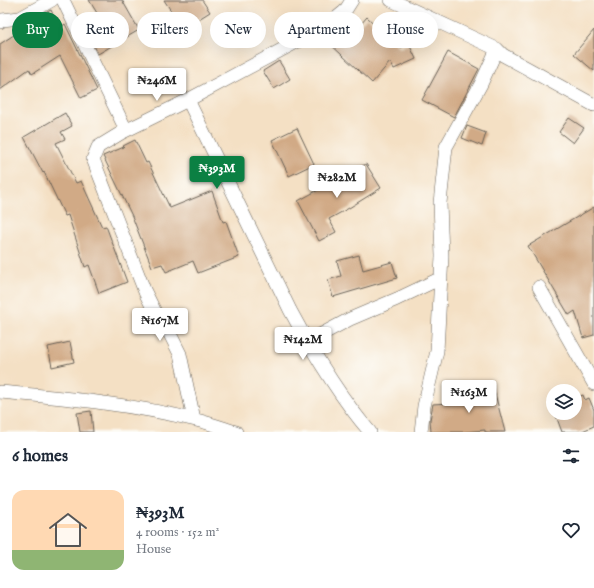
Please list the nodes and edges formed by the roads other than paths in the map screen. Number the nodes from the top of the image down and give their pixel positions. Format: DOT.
graph roads {
  1 [pos="52,0"];
  2 [pos="64,0"];
  3 [pos="352,0"];
  4 [pos="391,0"];
  5 [pos="0,22"];
  6 [pos="497,49"];
  7 [pos="188,100"];
  8 [pos="594,105"];
  9 [pos="126,130"];
  10 [pos="441,278"];
  11 [pos="539,286"];
  12 [pos="307,342"];
  13 [pos="594,384"];
  14 [pos="0,392"];
  15 [pos="194,419"];
  16 [pos="236,432"];
  17 [pos="370,432"];
  18 [pos="421,432"];
  1 -- 5 [label="street"];
  2 -- 9 [label="street"];
  3 -- 7 [label="street"];
  4 -- 6 [label="street"];
  6 -- 8 [label="street"];
  6 -- 10 [label="street"];
  7 -- 9 [label="street"];
  7 -- 12 [label="street"];
  9 -- 15 [label="street"];
  10 -- 12 [label="street"];
  10 -- 18 [label="street"];
  11 -- 13 [label="street"];
  12 -- 17 [label="street"];
  14 -- 15 [label="street"];
  15 -- 16 [label="street"];
}
